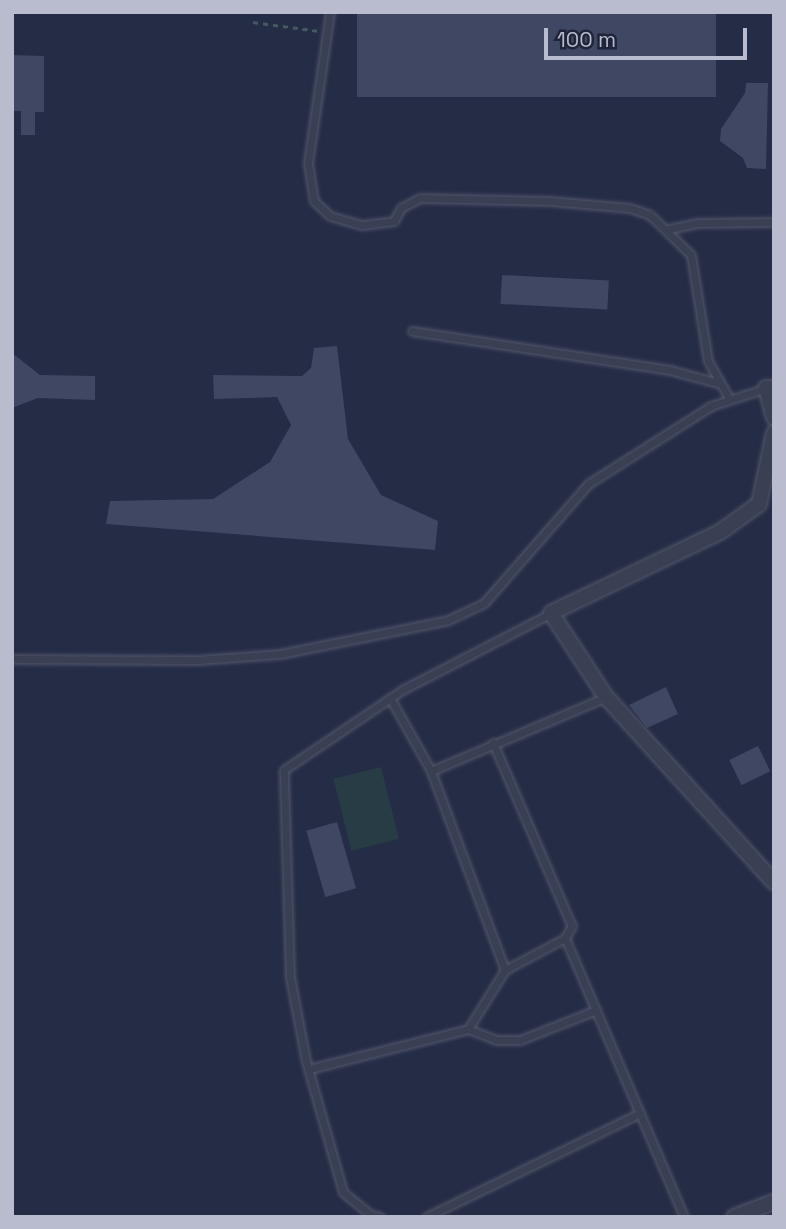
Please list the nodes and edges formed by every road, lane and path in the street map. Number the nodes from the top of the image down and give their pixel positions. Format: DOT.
graph roads {
  1 [pos="330,12"];
  2 [pos="253,22"];
  3 [pos="330,33"];
  4 [pos="774,222"];
  5 [pos="669,229"];
  6 [pos="412,331"];
  7 [pos="718,383"];
  8 [pos="770,388"];
  9 [pos="729,398"];
  10 [pos="774,418"];
  11 [pos="774,433"];
  12 [pos="770,466"];
  13 [pos="551,613"];
  14 [pos="12,659"];
  15 [pos="606,697"];
  16 [pos="390,698"];
  17 [pos="493,743"];
  18 [pos="431,771"];
  19 [pos="774,882"];
  20 [pos="565,939"];
  21 [pos="505,970"];
  22 [pos="596,1010"];
  23 [pos="468,1029"];
  24 [pos="309,1069"];
  25 [pos="640,1113"];
  26 [pos="774,1202"];
  27 [pos="380,1217"];
  28 [pos="426,1217"];
  29 [pos="684,1217"];
  30 [pos="734,1217"];
  1 -- 3 [label="lane"];
  2 -- 3 [label="path"];
  3 -- 5 [label="lane"];
  4 -- 5 [label="lane"];
  5 -- 7 [label="lane"];
  6 -- 7 [label="lane"];
  7 -- 9 [label="lane"];
  8 -- 9 [label="lane"];
  8 -- 10 [label="street"];
  9 -- 14 [label="lane"];
  11 -- 12 [label="street"];
  12 -- 13 [label="street"];
  13 -- 15 [label="street"];
  13 -- 16 [label="lane"];
  15 -- 17 [label="lane"];
  15 -- 19 [label="street"];
  16 -- 18 [label="lane"];
  16 -- 24 [label="lane"];
  17 -- 18 [label="lane"];
  17 -- 20 [label="lane"];
  18 -- 21 [label="lane"];
  20 -- 21 [label="lane"];
  20 -- 22 [label="lane"];
  21 -- 23 [label="lane"];
  22 -- 23 [label="lane"];
  22 -- 25 [label="lane"];
  23 -- 24 [label="lane"];
  24 -- 27 [label="lane"];
  25 -- 28 [label="lane"];
  25 -- 29 [label="lane"];
  26 -- 30 [label="street"];
}
